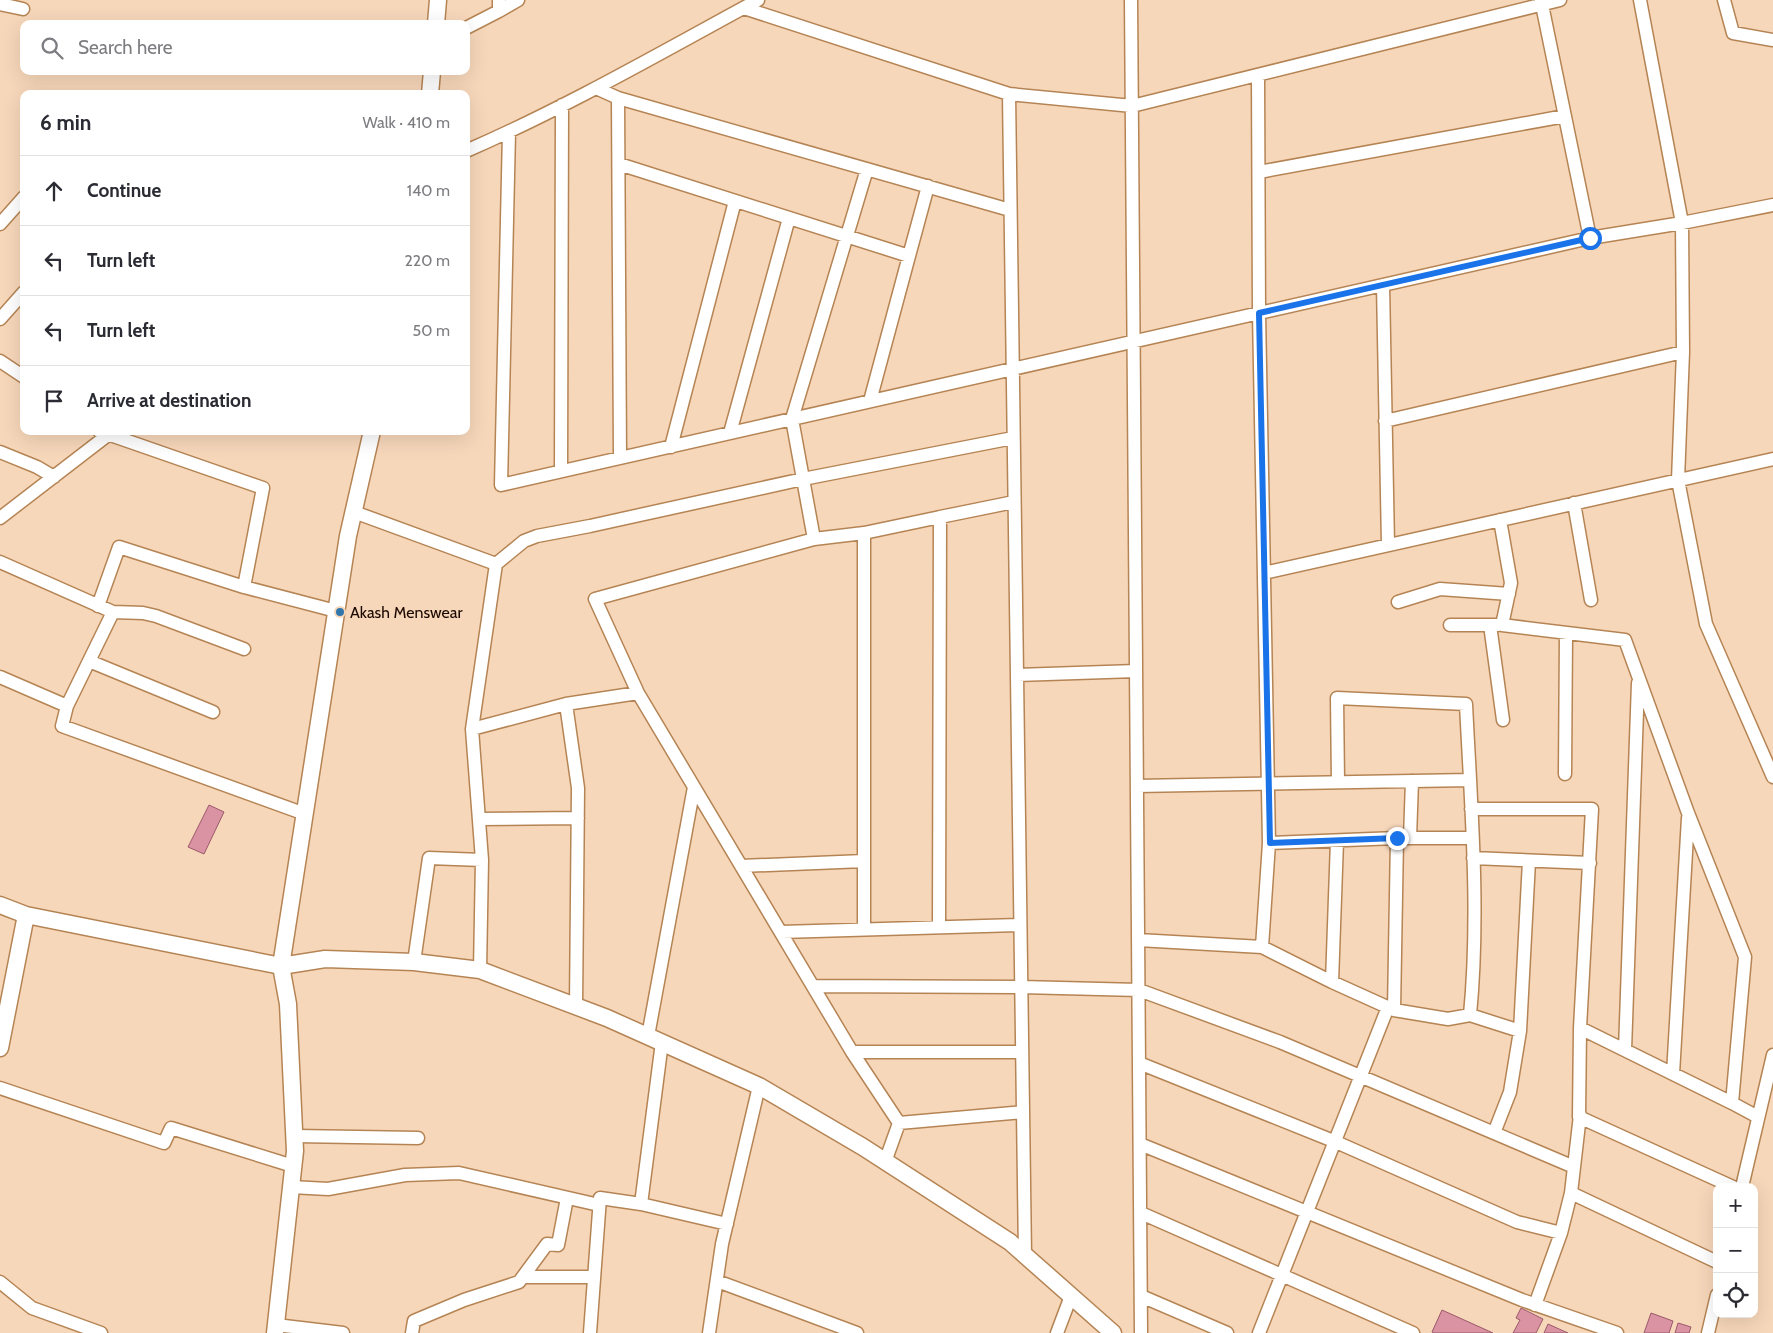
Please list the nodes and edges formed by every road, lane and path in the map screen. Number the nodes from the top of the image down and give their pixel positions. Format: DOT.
graph roads {
  1 [pos="438,0"];
  2 [pos="518,0"];
  3 [pos="758,0"];
  4 [pos="1131,0"];
  5 [pos="1560,0"];
  6 [pos="1640,0"];
  7 [pos="1724,0"];
  8 [pos="1541,2"];
  9 [pos="0,4"];
  10 [pos="499,6"];
  11 [pos="744,8"];
  12 [pos="23,9"];
  13 [pos="436,20"];
  14 [pos="470,25"];
  15 [pos="1773,40"];
  16 [pos="432,75"];
  17 [pos="1258,75"];
  18 [pos="596,88"];
  19 [pos="430,90"];
  20 [pos="1009,94"];
  21 [pos="618,98"];
  22 [pos="562,105"];
  23 [pos="1132,106"];
  24 [pos="1565,116"];
  25 [pos="509,132"];
  26 [pos="470,149"];
  27 [pos="618,164"];
  28 [pos="867,169"];
  29 [pos="1259,172"];
  30 [pos="928,186"];
  31 [pos="735,201"];
  32 [pos="20,202"];
  33 [pos="1773,205"];
  34 [pos="1010,210"];
  35 [pos="789,218"];
  36 [pos="1682,223"];
  37 [pos="0,224"];
  38 [pos="847,237"];
  39 [pos="1590,238"];
  40 [pos="909,256"];
  41 [pos="1383,284"];
  42 [pos="20,296"];
  43 [pos="1259,313"];
  44 [pos="0,319"];
  45 [pos="1134,340"];
  46 [pos="1683,352"];
  47 [pos="0,361"];
  48 [pos="1012,368"];
  49 [pos="20,371"];
  50 [pos="870,401"];
  51 [pos="792,419"];
  52 [pos="1386,421"];
  53 [pos="730,433"];
  54 [pos="103,435"];
  55 [pos="115,435"];
  56 [pos="371,435"];
  57 [pos="1013,438"];
  58 [pos="670,447"];
  59 [pos="0,452"];
  60 [pos="620,458"];
  61 [pos="1773,459"];
  62 [pos="561,471"];
  63 [pos="54,477"];
  64 [pos="803,478"];
  65 [pos="1678,480"];
  66 [pos="1014,502"];
  67 [pos="1574,503"];
  68 [pos="354,512"];
  69 [pos="0,518"];
  70 [pos="940,518"];
  71 [pos="1500,520"];
  72 [pos="864,533"];
  73 [pos="814,539"];
  74 [pos="1388,545"];
  75 [pos="0,562"];
  76 [pos="496,564"];
  77 [pos="1264,573"];
  78 [pos="244,587"];
  79 [pos="1509,594"];
  80 [pos="1591,600"];
  81 [pos="1398,602"];
  82 [pos="98,606"];
  83 [pos="336,611"];
  84 [pos="113,612"];
  85 [pos="1450,625"];
  86 [pos="1496,625"];
  87 [pos="1566,633"];
  88 [pos="244,649"];
  89 [pos="89,661"];
  90 [pos="1136,672"];
  91 [pos="1017,675"];
  92 [pos="1638,676"];
  93 [pos="0,677"];
  94 [pos="638,693"];
  95 [pos="566,704"];
  96 [pos="67,706"];
  97 [pos="213,712"];
  98 [pos="1503,720"];
  99 [pos="472,728"];
  100 [pos="1565,774"];
  101 [pos="1773,777"];
  102 [pos="1470,780"];
  103 [pos="1412,781"];
  104 [pos="1338,782"];
  105 [pos="1268,783"];
  106 [pos="1137,786"];
  107 [pos="694,787"];
  108 [pos="1471,809"];
  109 [pos="1688,813"];
  110 [pos="305,814"];
  111 [pos="578,818"];
  112 [pos="479,819"];
  113 [pos="1397,838"];
  114 [pos="1410,838"];
  115 [pos="1472,838"];
  116 [pos="1337,841"];
  117 [pos="1270,843"];
  118 [pos="1473,858"];
  119 [pos="482,860"];
  120 [pos="864,860"];
  121 [pos="1529,861"];
  122 [pos="1590,863"];
  123 [pos="741,866"];
  124 [pos="0,905"];
  125 [pos="26,915"];
  126 [pos="1020,925"];
  127 [pos="939,927"];
  128 [pos="864,930"];
  129 [pos="781,932"];
  130 [pos="1138,940"];
  131 [pos="1262,947"];
  132 [pos="414,962"];
  133 [pos="281,966"];
  134 [pos="480,970"];
  135 [pos="1332,982"];
  136 [pos="813,986"];
  137 [pos="1021,987"];
  138 [pos="1139,990"];
  139 [pos="576,1007"];
  140 [pos="1391,1009"];
  141 [pos="1470,1016"];
  142 [pos="1580,1028"];
  143 [pos="1520,1031"];
  144 [pos="655,1039"];
  145 [pos="0,1048"];
  146 [pos="1625,1050"];
  147 [pos="852,1052"];
  148 [pos="1022,1052"];
  149 [pos="1773,1055"];
  150 [pos="1139,1063"];
  151 [pos="1673,1074"];
  152 [pos="1362,1077"];
  153 [pos="758,1086"];
  154 [pos="0,1088"];
  155 [pos="1732,1103"];
  156 [pos="1023,1112"];
  157 [pos="1580,1115"];
  158 [pos="1758,1117"];
  159 [pos="898,1123"];
  160 [pos="1494,1133"];
  161 [pos="295,1136"];
  162 [pos="418,1138"];
  163 [pos="1336,1142"];
  164 [pos="1140,1144"];
  165 [pos="885,1162"];
  166 [pos="293,1166"];
  167 [pos="1574,1167"];
  168 [pos="1724,1183"];
  169 [pos="1743,1183"];
  170 [pos="291,1187"];
  171 [pos="1571,1193"];
  172 [pos="567,1198"];
  173 [pos="641,1204"];
  174 [pos="599,1205"];
  175 [pos="1306,1212"];
  176 [pos="1141,1213"];
  177 [pos="727,1224"];
  178 [pos="1561,1234"];
  179 [pos="1026,1256"];
  180 [pos="1713,1260"];
  181 [pos="1281,1275"];
  182 [pos="523,1277"];
  183 [pos="594,1277"];
  184 [pos="717,1281"];
  185 [pos="0,1282"];
  186 [pos="1071,1296"];
  187 [pos="1141,1296"];
  188 [pos="1535,1305"];
  189 [pos="1713,1312"];
  190 [pos="1582,1321"];
  191 [pos="276,1329"];
  192 [pos="101,1333"];
  193 [pos="342,1333"];
  194 [pos="412,1333"];
  195 [pos="590,1333"];
  196 [pos="709,1333"];
  197 [pos="857,1333"];
  198 [pos="1057,1333"];
  199 [pos="1112,1333"];
  200 [pos="1141,1333"];
  201 [pos="1226,1333"];
  202 [pos="1259,1333"];
  203 [pos="1412,1333"];
  204 [pos="1576,1333"];
  205 [pos="1617,1333"];
  206 [pos="1708,1333"];
  1 -- 13 [label="street"];
  2 -- 10 [label="street"];
  3 -- 11 [label="street"];
  4 -- 23 [label="street"];
  5 -- 8 [label="street"];
  6 -- 36 [label="street"];
  7 -- 15 [label="street"];
  8 -- 17 [label="street"];
  8 -- 24 [label="street"];
  9 -- 12 [label="street"];
  10 -- 14 [label="street"];
  11 -- 18 [label="street"];
  11 -- 20 [label="street"];
  16 -- 19 [label="street"];
  17 -- 23 [label="street"];
  17 -- 29 [label="street"];
  18 -- 21 [label="street"];
  18 -- 22 [label="street"];
  20 -- 23 [label="street"];
  20 -- 34 [label="street"];
  21 -- 27 [label="street"];
  21 -- 28 [label="street"];
  22 -- 25 [label="street"];
  22 -- 62 [label="street"];
  23 -- 45 [label="street"];
  24 -- 29 [label="street"];
  24 -- 39 [label="street"];
  25 -- 26 [label="street"];
  25 -- 62 [label="street"];
  27 -- 31 [label="street"];
  27 -- 60 [label="street"];
  28 -- 30 [label="street"];
  28 -- 38 [label="street"];
  29 -- 43 [label="street"];
  30 -- 34 [label="street"];
  30 -- 40 [label="street"];
  31 -- 35 [label="street"];
  31 -- 58 [label="street"];
  32 -- 37 [label="street"];
  33 -- 36 [label="street"];
  34 -- 48 [label="street"];
  35 -- 38 [label="street"];
  35 -- 53 [label="street"];
  36 -- 39 [label="street"];
  36 -- 46 [label="street"];
  38 -- 40 [label="street"];
  38 -- 51 [label="street"];
  39 -- 41 [label="street"];
  40 -- 50 [label="street"];
  41 -- 43 [label="street"];
  41 -- 52 [label="street"];
  42 -- 44 [label="street"];
  43 -- 45 [label="street"];
  43 -- 77 [label="street"];
  45 -- 48 [label="street"];
  45 -- 90 [label="street"];
  46 -- 52 [label="street"];
  46 -- 65 [label="street"];
  47 -- 49 [label="street"];
  48 -- 50 [label="street"];
  48 -- 57 [label="street"];
  50 -- 51 [label="street"];
  51 -- 53 [label="street"];
  51 -- 64 [label="street"];
  52 -- 74 [label="street"];
  53 -- 58 [label="street"];
  54 -- 63 [label="street"];
  55 -- 78 [label="street"];
  56 -- 68 [label="street"];
  57 -- 64 [label="street"];
  57 -- 66 [label="street"];
  58 -- 60 [label="street"];
  59 -- 63 [label="street"];
  60 -- 62 [label="street"];
  61 -- 65 [label="street"];
  63 -- 69 [label="street"];
  64 -- 73 [label="street"];
  64 -- 76 [label="street"];
  65 -- 67 [label="street"];
  65 -- 101 [label="street"];
  66 -- 70 [label="street"];
  66 -- 91 [label="street"];
  67 -- 71 [label="street"];
  67 -- 80 [label="street"];
  68 -- 76 [label="street"];
  68 -- 83 [label="street"];
  70 -- 72 [label="street"];
  70 -- 127 [label="street"];
  71 -- 74 [label="street"];
  71 -- 79 [label="street"];
  72 -- 73 [label="street"];
  72 -- 120 [label="street"];
  73 -- 94 [label="street"];
  74 -- 77 [label="street"];
  75 -- 82 [label="street"];
  76 -- 99 [label="street"];
  77 -- 105 [label="street"];
  78 -- 82 [label="street"];
  78 -- 83 [label="street"];
  79 -- 81 [label="street"];
  79 -- 86 [label="street"];
  82 -- 84 [label="street"];
  83 -- 110 [label="street"];
  84 -- 88 [label="street"];
  84 -- 89 [label="street"];
  85 -- 86 [label="street"];
  86 -- 87 [label="street"];
  86 -- 98 [label="street"];
  87 -- 92 [label="street"];
  87 -- 100 [label="street"];
  89 -- 96 [label="street"];
  89 -- 97 [label="street"];
  90 -- 91 [label="street"];
  90 -- 106 [label="street"];
  91 -- 126 [label="street"];
  92 -- 109 [label="street"];
  92 -- 146 [label="street"];
  93 -- 96 [label="street"];
  94 -- 95 [label="street"];
  94 -- 107 [label="street"];
  95 -- 99 [label="street"];
  95 -- 111 [label="street"];
  96 -- 110 [label="street"];
  99 -- 112 [label="street"];
  102 -- 103 [label="street"];
  102 -- 104 [label="street"];
  102 -- 108 [label="street"];
  103 -- 104 [label="street"];
  103 -- 114 [label="street"];
  104 -- 105 [label="street"];
  105 -- 106 [label="street"];
  105 -- 117 [label="street"];
  106 -- 130 [label="street"];
  107 -- 123 [label="street"];
  107 -- 144 [label="street"];
  108 -- 115 [label="street"];
  108 -- 122 [label="street"];
  109 -- 151 [label="street"];
  109 -- 155 [label="street"];
  110 -- 133 [label="street"];
  111 -- 112 [label="street"];
  111 -- 139 [label="street"];
  112 -- 119 [label="street"];
  113 -- 114 [label="street"];
  113 -- 116 [label="street"];
  113 -- 140 [label="street"];
  114 -- 115 [label="street"];
  115 -- 118 [label="street"];
  116 -- 117 [label="street"];
  116 -- 135 [label="street"];
  117 -- 131 [label="street"];
  118 -- 121 [label="street"];
  118 -- 141 [label="street"];
  119 -- 132 [label="street"];
  119 -- 134 [label="street"];
  120 -- 123 [label="street"];
  120 -- 128 [label="street"];
  121 -- 122 [label="street"];
  121 -- 143 [label="street"];
  122 -- 142 [label="street"];
  123 -- 129 [label="street"];
  124 -- 125 [label="street"];
  125 -- 133 [label="street"];
  125 -- 145 [label="street"];
  126 -- 127 [label="street"];
  126 -- 137 [label="street"];
  127 -- 128 [label="street"];
  128 -- 129 [label="street"];
  129 -- 136 [label="street"];
  130 -- 131 [label="street"];
  130 -- 138 [label="street"];
  131 -- 135 [label="street"];
  132 -- 133 [label="street"];
  132 -- 134 [label="street"];
  133 -- 161 [label="street"];
  134 -- 139 [label="street"];
  135 -- 140 [label="street"];
  136 -- 137 [label="street"];
  136 -- 147 [label="street"];
  137 -- 138 [label="street"];
  137 -- 148 [label="street"];
  138 -- 150 [label="street"];
  138 -- 152 [label="street"];
  139 -- 144 [label="street"];
  140 -- 141 [label="street"];
  140 -- 152 [label="street"];
  141 -- 143 [label="street"];
  142 -- 146 [label="street"];
  142 -- 157 [label="street"];
  143 -- 160 [label="street"];
  144 -- 153 [label="street"];
  144 -- 173 [label="street"];
  146 -- 151 [label="street"];
  147 -- 148 [label="street"];
  147 -- 159 [label="street"];
  148 -- 156 [label="street"];
  149 -- 158 [label="street"];
  150 -- 163 [label="street"];
  150 -- 164 [label="street"];
  151 -- 155 [label="street"];
  152 -- 160 [label="street"];
  152 -- 163 [label="street"];
  153 -- 165 [label="street"];
  153 -- 177 [label="street"];
  154 -- 166 [label="street"];
  155 -- 158 [label="street"];
  156 -- 159 [label="street"];
  156 -- 179 [label="street"];
  157 -- 167 [label="street"];
  157 -- 168 [label="street"];
  158 -- 169 [label="street"];
  159 -- 165 [label="street"];
  160 -- 167 [label="street"];
  161 -- 162 [label="street"];
  161 -- 166 [label="street"];
  163 -- 175 [label="street"];
  163 -- 178 [label="street"];
  164 -- 175 [label="street"];
  164 -- 176 [label="street"];
  165 -- 179 [label="street"];
  166 -- 170 [label="street"];
  167 -- 171 [label="street"];
  170 -- 172 [label="street"];
  170 -- 191 [label="street"];
  171 -- 178 [label="street"];
  171 -- 180 [label="street"];
  172 -- 174 [label="street"];
  172 -- 182 [label="street"];
  173 -- 174 [label="street"];
  173 -- 177 [label="street"];
  174 -- 183 [label="street"];
  175 -- 181 [label="street"];
  175 -- 188 [label="street"];
  176 -- 181 [label="street"];
  176 -- 187 [label="street"];
  177 -- 184 [label="street"];
  178 -- 188 [label="street"];
  179 -- 186 [label="street"];
  181 -- 202 [label="street"];
  181 -- 203 [label="street"];
  182 -- 183 [label="street"];
  182 -- 194 [label="street"];
  183 -- 195 [label="street"];
  184 -- 196 [label="street"];
  184 -- 197 [label="street"];
  185 -- 192 [label="street"];
  186 -- 198 [label="street"];
  186 -- 199 [label="street"];
  187 -- 200 [label="street"];
  187 -- 201 [label="street"];
  188 -- 190 [label="street"];
  189 -- 206 [label="street"];
  190 -- 204 [label="street"];
  190 -- 205 [label="street"];
  191 -- 193 [label="street"];
}
